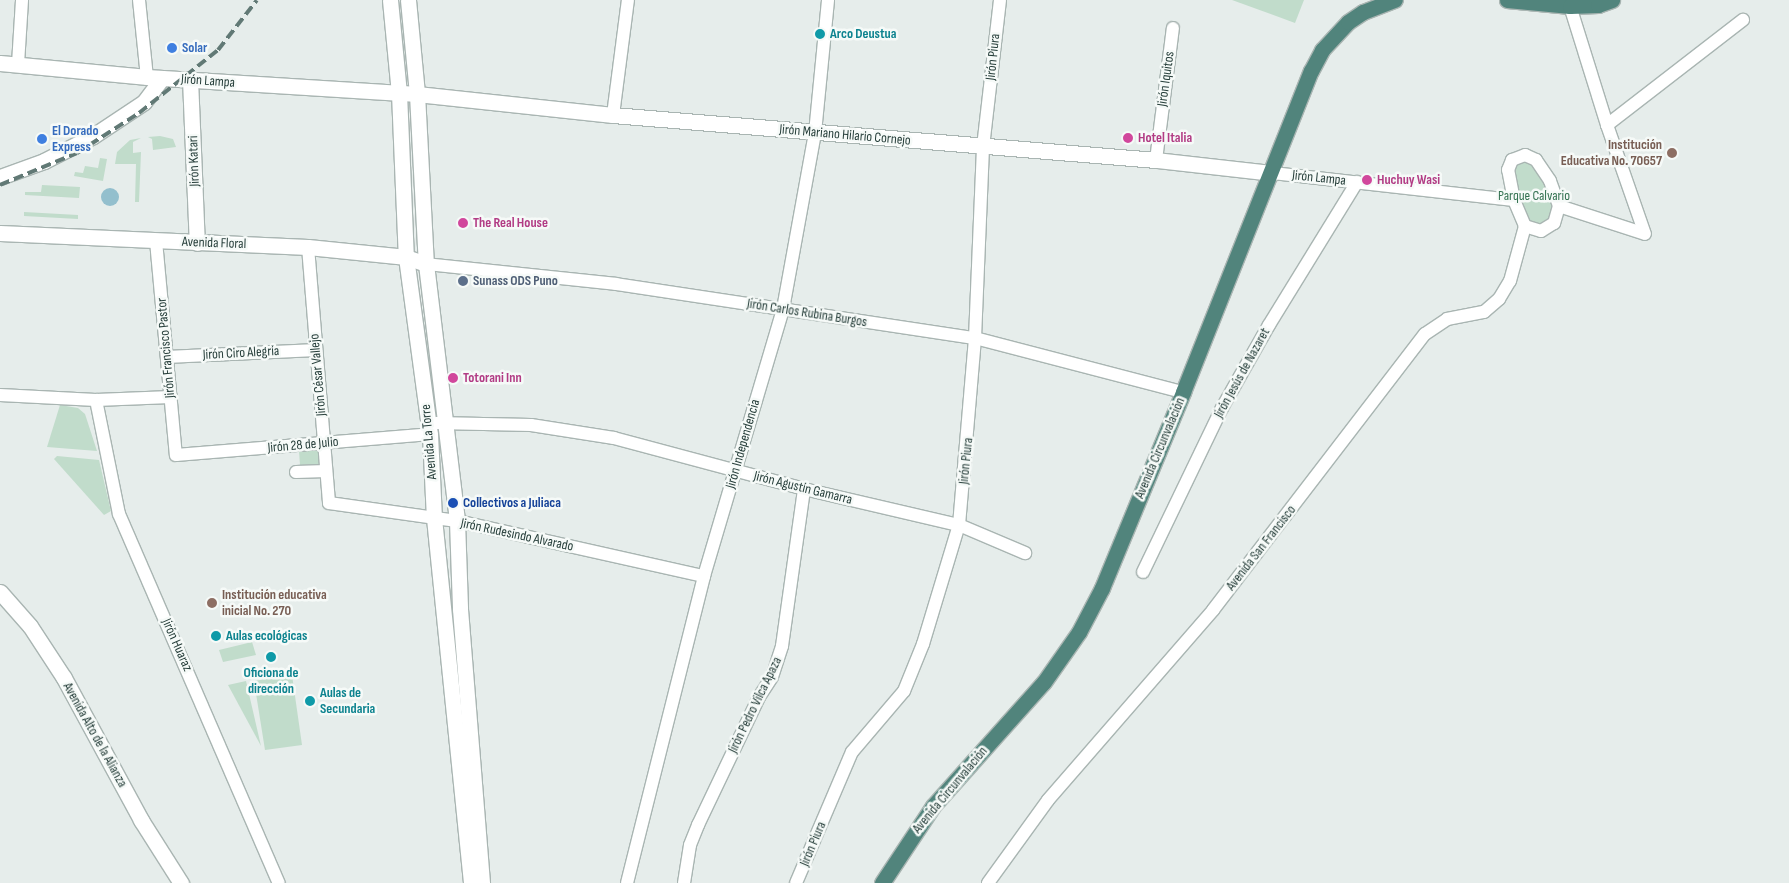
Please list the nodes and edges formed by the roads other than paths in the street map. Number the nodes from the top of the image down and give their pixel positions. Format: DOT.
graph roads {
  1 [pos="22,0"];
  2 [pos="139,0"];
  3 [pos="390,0"];
  4 [pos="408,0"];
  5 [pos="628,0"];
  6 [pos="828,0"];
  7 [pos="1000,0"];
  8 [pos="1395,0"];
  9 [pos="1507,0"];
  10 [pos="1612,0"];
  11 [pos="1570,6"];
  12 [pos="1743,20"];
  13 [pos="1173,28"];
  14 [pos="0,63"];
  15 [pos="18,64"];
  16 [pos="146,76"];
  17 [pos="162,78"];
  18 [pos="190,80"];
  19 [pos="399,93"];
  20 [pos="417,94"];
  21 [pos="613,116"];
  22 [pos="1607,125"];
  23 [pos="815,133"];
  24 [pos="983,147"];
  25 [pos="1156,160"];
  26 [pos="1272,173"];
  27 [pos="0,177"];
  28 [pos="1357,182"];
  29 [pos="1514,200"];
  30 [pos="1559,206"];
  31 [pos="1525,226"];
  32 [pos="0,233"];
  33 [pos="156,241"];
  34 [pos="197,242"];
  35 [pos="308,247"];
  36 [pos="406,257"];
  37 [pos="426,264"];
  38 [pos="782,309"];
  39 [pos="975,338"];
  40 [pos="316,350"];
  41 [pos="167,357"];
  42 [pos="1183,392"];
  43 [pos="0,396"];
  44 [pos="171,397"];
  45 [pos="96,400"];
  46 [pos="447,423"];
  47 [pos="429,429"];
  48 [pos="324,443"];
  49 [pos="176,455"];
  50 [pos="326,471"];
  51 [pos="735,471"];
  52 [pos="296,472"];
  53 [pos="804,489"];
  54 [pos="329,503"];
  55 [pos="434,518"];
  56 [pos="457,521"];
  57 [pos="959,526"];
  58 [pos="1025,553"];
  59 [pos="1143,572"];
  60 [pos="704,576"];
  61 [pos="0,592"];
  62 [pos="182,883"];
  63 [pos="279,883"];
  64 [pos="471,883"];
  65 [pos="482,883"];
  66 [pos="628,883"];
  67 [pos="684,883"];
  68 [pos="796,883"];
  69 [pos="882,883"];
  70 [pos="988,883"];
  1 -- 15 [label="street"];
  2 -- 16 [label="street"];
  3 -- 19 [label="street, Avenida La Torre"];
  4 -- 20 [label="street, Avenida La Torre"];
  5 -- 21 [label="street"];
  6 -- 23 [label="street, Jirón Independencia"];
  7 -- 24 [label="street, Jirón Piura"];
  8 -- 26 [label="highway, Avenida Circunvalación"];
  9 -- 11 [label="highway"];
  10 -- 11 [label="highway"];
  11 -- 22 [label="street"];
  12 -- 22 [label="street"];
  13 -- 25 [label="street, Jirón Iquitos"];
  14 -- 15 [label="street, Jirón Lampa"];
  15 -- 16 [label="street, Jirón Lampa"];
  16 -- 17 [label="street, Jirón Lampa"];
  17 -- 18 [label="street, Jirón Lampa"];
  17 -- 27 [label="street"];
  18 -- 19 [label="street, Jirón Lampa"];
  18 -- 34 [label="street, Jirón Katari"];
  19 -- 20 [label="street, Jirón Lampa"];
  19 -- 36 [label="street, Avenida La Torre"];
  20 -- 21 [label="street, Jirón Mariano Hilario Cornejo"];
  20 -- 37 [label="street, Avenida La Torre"];
  21 -- 23 [label="street, Jirón Mariano Hilario Cornejo"];
  22 -- 30 [label="street"];
  23 -- 24 [label="street, Jirón Mariano Hilario Cornejo"];
  23 -- 38 [label="street, Jirón Independencia"];
  24 -- 25 [label="street, Jirón Mariano Hilario Cornejo"];
  24 -- 39 [label="street, Jirón Piura"];
  25 -- 26 [label="street, Jirón Mariano Hilario Cornejo"];
  26 -- 28 [label="street, Jirón Lampa"];
  26 -- 42 [label="highway, Avenida Circunvalación"];
  28 -- 29 [label="street, Jirón Lampa"];
  28 -- 59 [label="street, Jirón Jesús de Nazaret"];
  29 -- 30 [label="street"];
  29 -- 31 [label="street"];
  30 -- 31 [label="street"];
  31 -- 70 [label="street, Avenida San Francisco"];
  32 -- 33 [label="street, Avenida Floral"];
  33 -- 34 [label="street, Avenida Floral"];
  33 -- 41 [label="street, Jirón Francisco Pastor"];
  34 -- 35 [label="street, Avenida Floral"];
  35 -- 36 [label="street, Avenida Floral"];
  35 -- 40 [label="street, Jirón César Vallejo"];
  36 -- 37 [label="street, Avenida Floral"];
  36 -- 47 [label="street, Avenida La Torre"];
  37 -- 38 [label="street, Jirón Carlos Rubina Burgos"];
  37 -- 46 [label="street, Avenida La Torre"];
  38 -- 39 [label="street, Jirón Carlos Rubina Burgos"];
  38 -- 51 [label="street, Jirón Independencia"];
  39 -- 42 [label="street, Jirón Carlos Rubina Burgos"];
  39 -- 57 [label="street, Jirón Piura"];
  40 -- 41 [label="street, Jirón Ciro Alegría"];
  40 -- 48 [label="street, Jirón César Vallejo"];
  41 -- 44 [label="street, Jirón Francisco Pastor"];
  42 -- 69 [label="highway, Avenida Circunvalación"];
  43 -- 45 [label="street"];
  44 -- 45 [label="street"];
  44 -- 49 [label="street, Jirón Francisco Pastor"];
  45 -- 63 [label="street, Jirón Huaraz"];
  46 -- 47 [label="street, Jirón Agustín Gamarra"];
  46 -- 51 [label="street, Jirón Agustín Gamarra"];
  46 -- 56 [label="street, Avenida La Torre"];
  47 -- 48 [label="street, Jirón 28 de Julio"];
  47 -- 55 [label="street, Avenida La Torre"];
  48 -- 49 [label="street, Jirón 28 de Julio"];
  48 -- 50 [label="street, Jirón César Vallejo"];
  50 -- 52 [label="street"];
  50 -- 54 [label="street, Jirón César Vallejo"];
  51 -- 53 [label="street, Jirón Agustín Gamarra"];
  51 -- 60 [label="street, Jirón Independencia"];
  53 -- 57 [label="street, Jirón Agustín Gamarra"];
  53 -- 67 [label="street, Jirón Pedro Vilca Apaza"];
  54 -- 55 [label="street, Jirón Rudesindo Alvarado"];
  55 -- 56 [label="street, Jirón Rudesindo Alvarado"];
  55 -- 64 [label="street, Avenida La Torre"];
  56 -- 60 [label="street, Jirón Rudesindo Alvarado"];
  56 -- 65 [label="street, Avenida La Torre"];
  57 -- 58 [label="street, Jirón Agustín Gamarra"];
  57 -- 68 [label="street, Jirón Piura"];
  60 -- 66 [label="street, Jirón Independencia"];
  61 -- 62 [label="street, Avenida Alto de la Alianza"];
}
